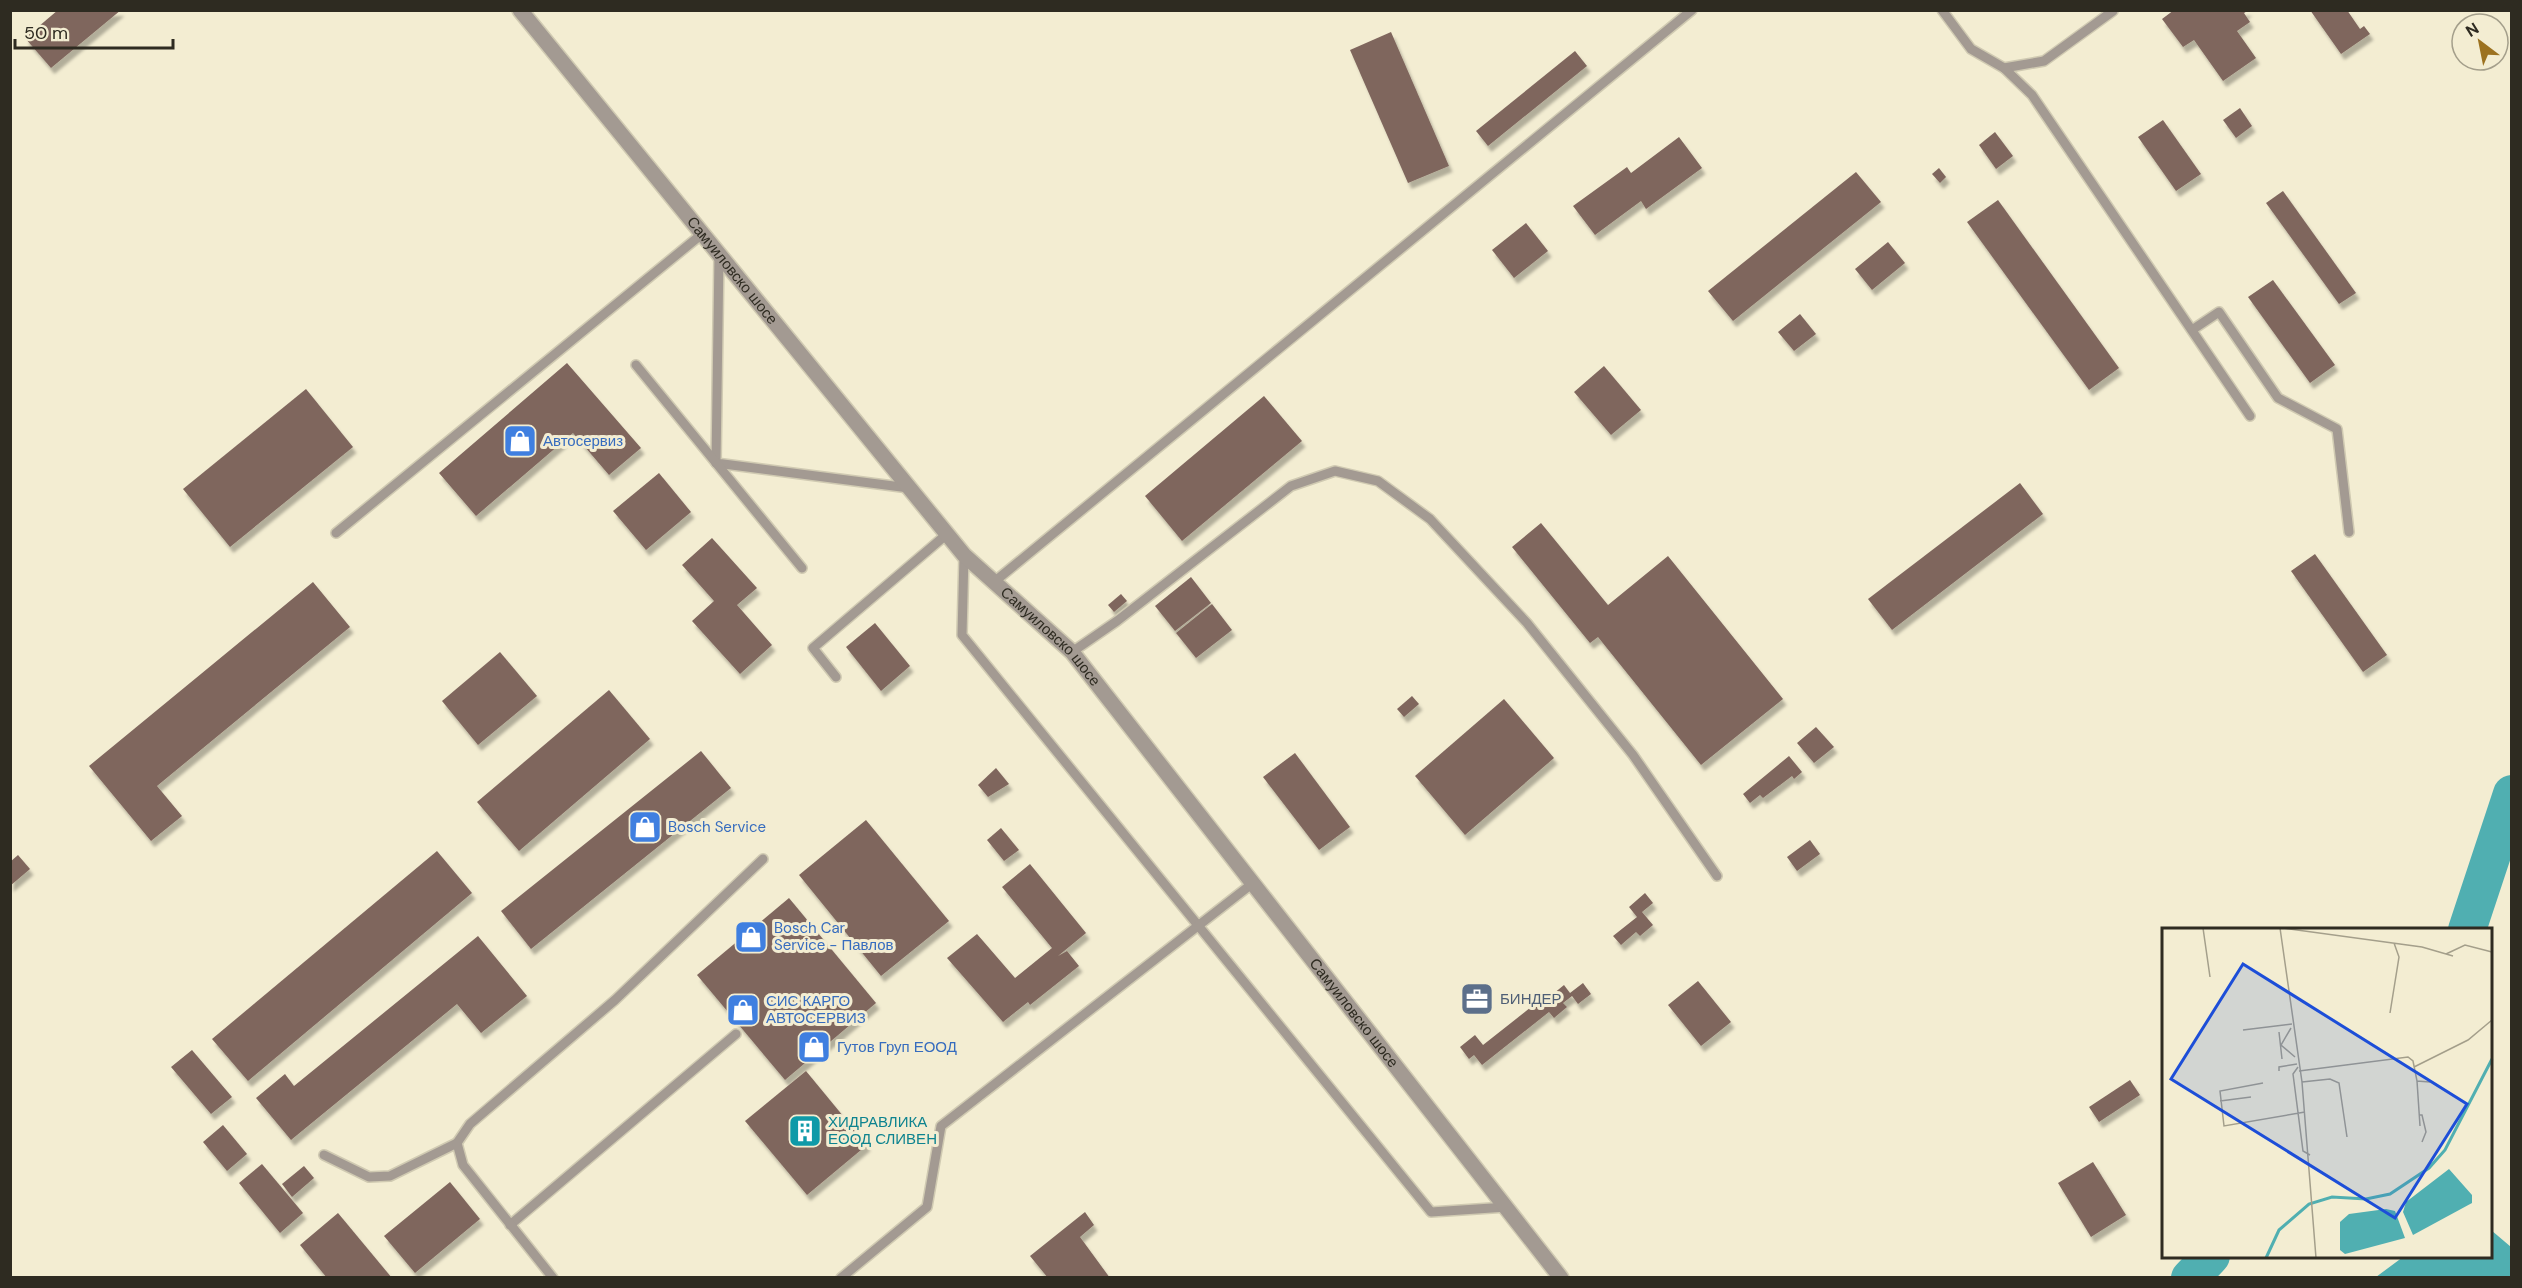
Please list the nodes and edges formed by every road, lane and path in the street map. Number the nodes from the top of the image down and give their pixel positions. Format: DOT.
graph roads {
  1 [pos="520,10"];
  2 [pos="1692,10"];
  3 [pos="1942,10"];
  4 [pos="2113,11"];
  5 [pos="2004,68"];
  6 [pos="702,234"];
  7 [pos="719,254"];
  8 [pos="2192,330"];
  9 [pos="636,364"];
  10 [pos="2250,416"];
  11 [pos="716,463"];
  12 [pos="909,488"];
  13 [pos="336,532"];
  14 [pos="2349,532"];
  15 [pos="947,534"];
  16 [pos="964,555"];
  17 [pos="802,568"];
  18 [pos="994,582"];
  19 [pos="1072,652"];
  20 [pos="836,677"];
  21 [pos="763,859"];
  22 [pos="1717,876"];
  23 [pos="1253,883"];
  24 [pos="1199,924"];
  25 [pos="736,1034"];
  26 [pos="457,1143"];
  27 [pos="324,1155"];
  28 [pos="1507,1207"];
  29 [pos="510,1224"];
  30 [pos="553,1278"];
  31 [pos="840,1278"];
  32 [pos="1561,1278"];
  1 -- 6 [label="street, Самуиловско шосе"];
  2 -- 18 [label="lane"];
  3 -- 5 [label="lane"];
  4 -- 5 [label="lane"];
  5 -- 8 [label="lane"];
  6 -- 7 [label="street, Самуиловско шосе"];
  6 -- 13 [label="lane"];
  7 -- 11 [label="lane"];
  7 -- 12 [label="street, Самуиловско шосе"];
  8 -- 10 [label="lane"];
  8 -- 14 [label="lane"];
  9 -- 11 [label="lane"];
  11 -- 12 [label="lane"];
  11 -- 17 [label="lane"];
  12 -- 15 [label="street, Самуиловско шосе"];
  15 -- 16 [label="street, Самуиловско шосе"];
  15 -- 20 [label="lane"];
  16 -- 18 [label="street, Самуиловско шосе"];
  16 -- 24 [label="lane"];
  18 -- 19 [label="street, Самуиловско шосе"];
  19 -- 22 [label="lane"];
  19 -- 23 [label="street, Самуиловско шосе"];
  21 -- 26 [label="lane"];
  23 -- 24 [label="lane"];
  23 -- 28 [label="street, Самуиловско шосе"];
  24 -- 28 [label="lane"];
  24 -- 31 [label="lane"];
  25 -- 29 [label="lane"];
  26 -- 27 [label="lane"];
  26 -- 29 [label="lane"];
  28 -- 32 [label="street, Самуиловско шосе"];
  29 -- 30 [label="lane"];
}
